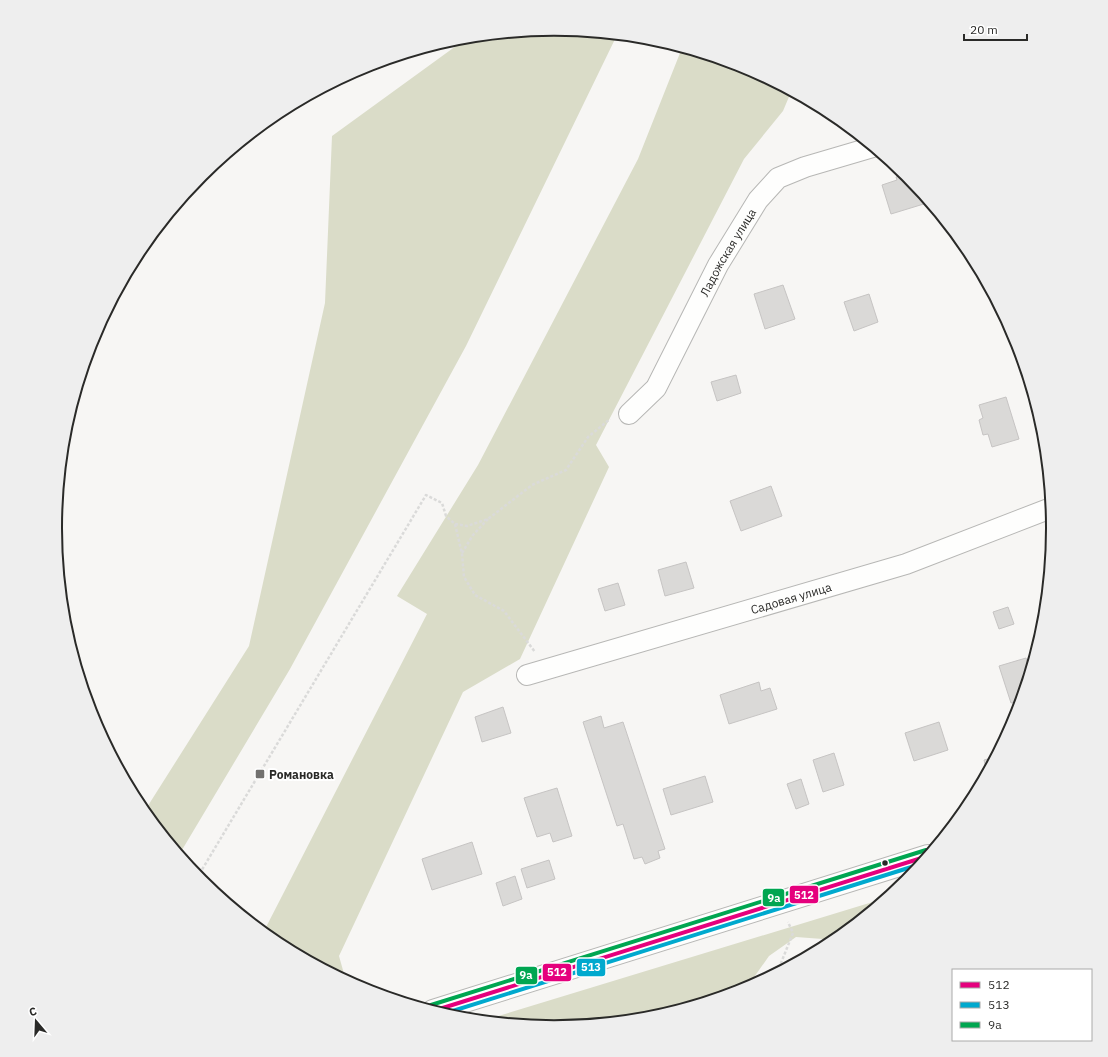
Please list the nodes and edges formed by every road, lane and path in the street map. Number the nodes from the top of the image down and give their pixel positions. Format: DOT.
graph roads {
  1 [pos="867,149"];
  2 [pos="629,414"];
  3 [pos="1045,511"];
  4 [pos="488,518"];
  5 [pos="455,524"];
  6 [pos="462,554"];
  7 [pos="535,673"];
  8 [pos="919,859"];
  9 [pos="201,871"];
  10 [pos="779,903"];
  11 [pos="780,966"];
  12 [pos="443,1008"];
  1 -- 2 [label="street, Ладожская улица"];
  2 -- 4 [label="path"];
  3 -- 7 [label="street, Садовая улица"];
  4 -- 5 [label="path"];
  4 -- 6 [label="path"];
  5 -- 6 [label="path"];
  5 -- 9 [label="path"];
  6 -- 7 [label="path"];
  8 -- 10 [label="main road"];
  10 -- 11 [label="path"];
  10 -- 12 [label="main road"];
}
